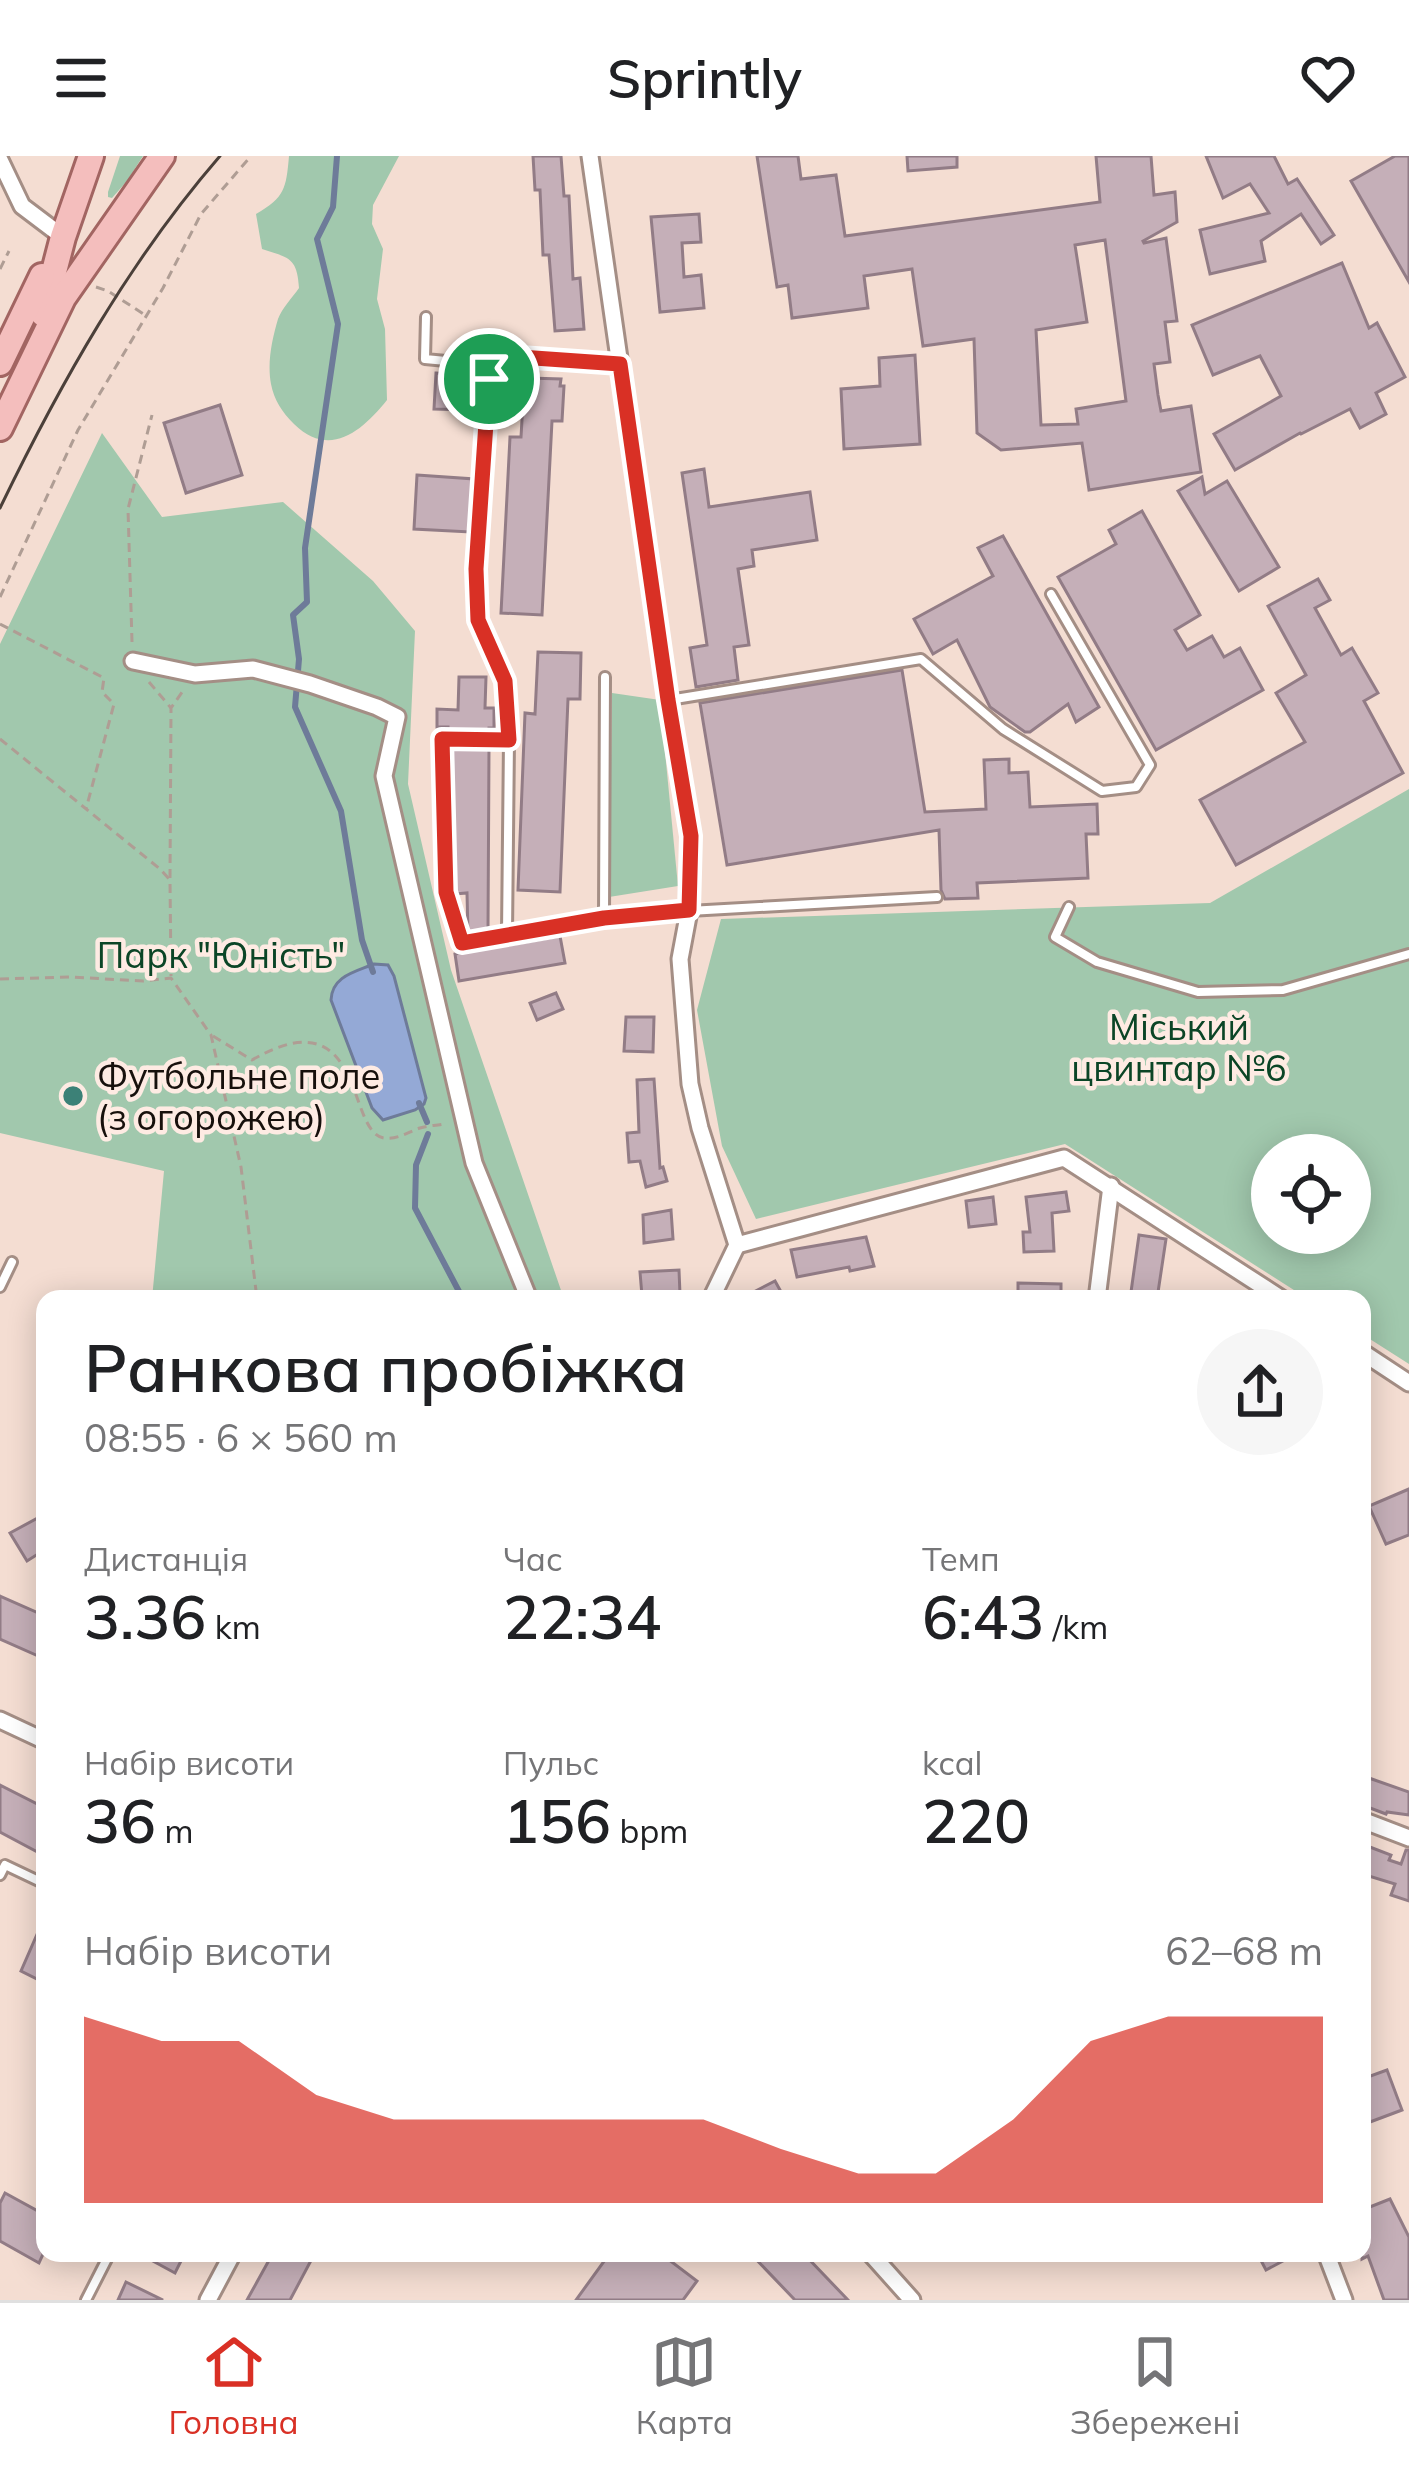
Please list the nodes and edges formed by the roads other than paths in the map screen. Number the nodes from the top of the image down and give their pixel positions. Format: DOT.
graph roads {
  1 [pos="91,156"];
  2 [pos="163,156"];
  3 [pos="590,156"];
  4 [pos="2,171"];
  5 [pos="63,237"];
  6 [pos="426,317"];
  7 [pos="0,363"];
  8 [pos="620,364"];
  9 [pos="27,373"];
  10 [pos="489,379"];
  11 [pos="0,428"];
  12 [pos="1051,594"];
  13 [pos="133,661"];
  14 [pos="604,677"];
  15 [pos="668,700"];
  16 [pos="509,740"];
  17 [pos="937,897"];
  18 [pos="1070,907"];
  19 [pos="689,910"];
  20 [pos="604,918"];
  21 [pos="507,934"];
  22 [pos="1409,954"];
  23 [pos="1111,1186"];
  24 [pos="737,1245"];
  25 [pos="13,1262"];
  26 [pos="0,1287"];
  27 [pos="525,1290"];
  28 [pos="714,1290"];
  29 [pos="1098,1290"];
  30 [pos="1268,1290"];
  31 [pos="1371,1358"];
  32 [pos="1409,1383"];
  33 [pos="0,1720"];
  34 [pos="36,1737"];
  35 [pos="1371,1823"];
  36 [pos="1409,1838"];
  37 [pos="0,1875"];
  38 [pos="36,1879"];
  39 [pos="105,2262"];
  40 [pos="227,2262"];
  41 [pos="878,2262"];
  42 [pos="1329,2262"];
  43 [pos="86,2300"];
  44 [pos="208,2300"];
  45 [pos="913,2300"];
  46 [pos="1344,2300"];
  1 -- 5 [label="main road"];
  2 -- 9 [label="main road"];
  3 -- 8 [label="street"];
  4 -- 5 [label="street"];
  5 -- 7 [label="main road"];
  5 -- 9 [label="main road"];
  6 -- 10 [label="lane"];
  8 -- 10 [label="lane"];
  8 -- 15 [label="street"];
  9 -- 11 [label="main road"];
  10 -- 16 [label="lane"];
  12 -- 15 [label="lane"];
  13 -- 27 [label="street"];
  14 -- 20 [label="lane"];
  15 -- 19 [label="street"];
  16 -- 21 [label="lane"];
  16 -- 21 [label="lane"];
  17 -- 19 [label="lane"];
  18 -- 22 [label="lane"];
  19 -- 20 [label="lane"];
  19 -- 24 [label="street"];
  20 -- 21 [label="lane"];
  23 -- 24 [label="street"];
  23 -- 29 [label="street"];
  23 -- 30 [label="street"];
  24 -- 28 [label="street"];
  25 -- 26 [label="lane"];
  31 -- 32 [label="street"];
  33 -- 34 [label="street"];
  35 -- 36 [label="street"];
  37 -- 38 [label="lane"];
  39 -- 43 [label="lane"];
  40 -- 44 [label="street"];
  41 -- 45 [label="street"];
  42 -- 46 [label="street"];
}
